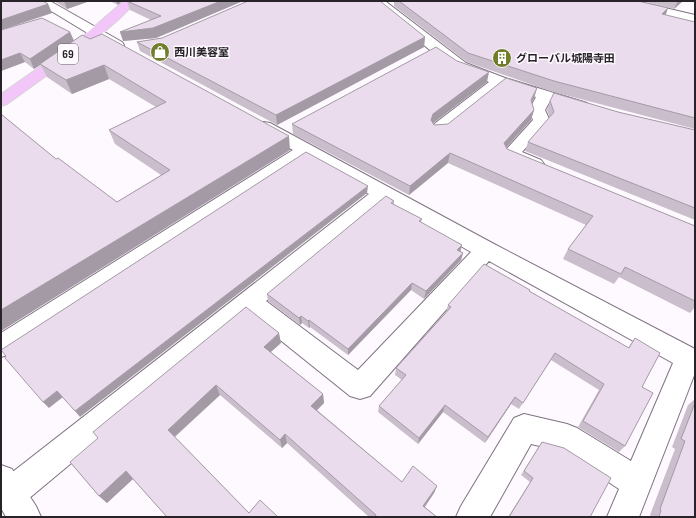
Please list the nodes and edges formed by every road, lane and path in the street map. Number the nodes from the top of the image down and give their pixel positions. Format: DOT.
graph roads {
  1 [pos="42,1"];
  2 [pos="130,1"];
  3 [pos="377,1"];
  4 [pos="620,1"];
  5 [pos="65,14"];
  6 [pos="51,19"];
  7 [pos="695,19"];
  8 [pos="95,33"];
  9 [pos="436,48"];
  10 [pos="128,49"];
  11 [pos="423,56"];
  12 [pos="500,81"];
  13 [pos="545,95"];
  14 [pos="1,101"];
  15 [pos="597,110"];
  16 [pos="250,119"];
  17 [pos="439,129"];
  18 [pos="305,150"];
  19 [pos="548,170"];
  20 [pos="383,193"];
  21 [pos="486,250"];
  22 [pos="249,301"];
  23 [pos="1,346"];
  24 [pos="691,360"];
  25 [pos="637,483"];
  26 [pos="16,505"];
  27 [pos="472,517"];
  28 [pos="623,517"];
  1 -- 5 [label="street"];
  2 -- 8 [label="main road, 69"];
  3 -- 9 [label="street"];
  4 -- 7 [label="street"];
  5 -- 6 [label="street"];
  5 -- 8 [label="street"];
  8 -- 10 [label="street"];
  8 -- 14 [label="main road, 69"];
  9 -- 11 [label="street"];
  9 -- 12 [label="street"];
  12 -- 13 [label="street"];
  12 -- 17 [label="street"];
  13 -- 15 [label="street"];
  13 -- 19 [label="street"];
  16 -- 18 [label="street"];
  18 -- 20 [label="street"];
  18 -- 23 [label="street"];
  20 -- 21 [label="street"];
  20 -- 22 [label="street"];
  21 -- 22 [label="street"];
  21 -- 24 [label="street"];
  22 -- 26 [label="street"];
  24 -- 25 [label="street"];
  25 -- 27 [label="street"];
  25 -- 28 [label="street"];
}
